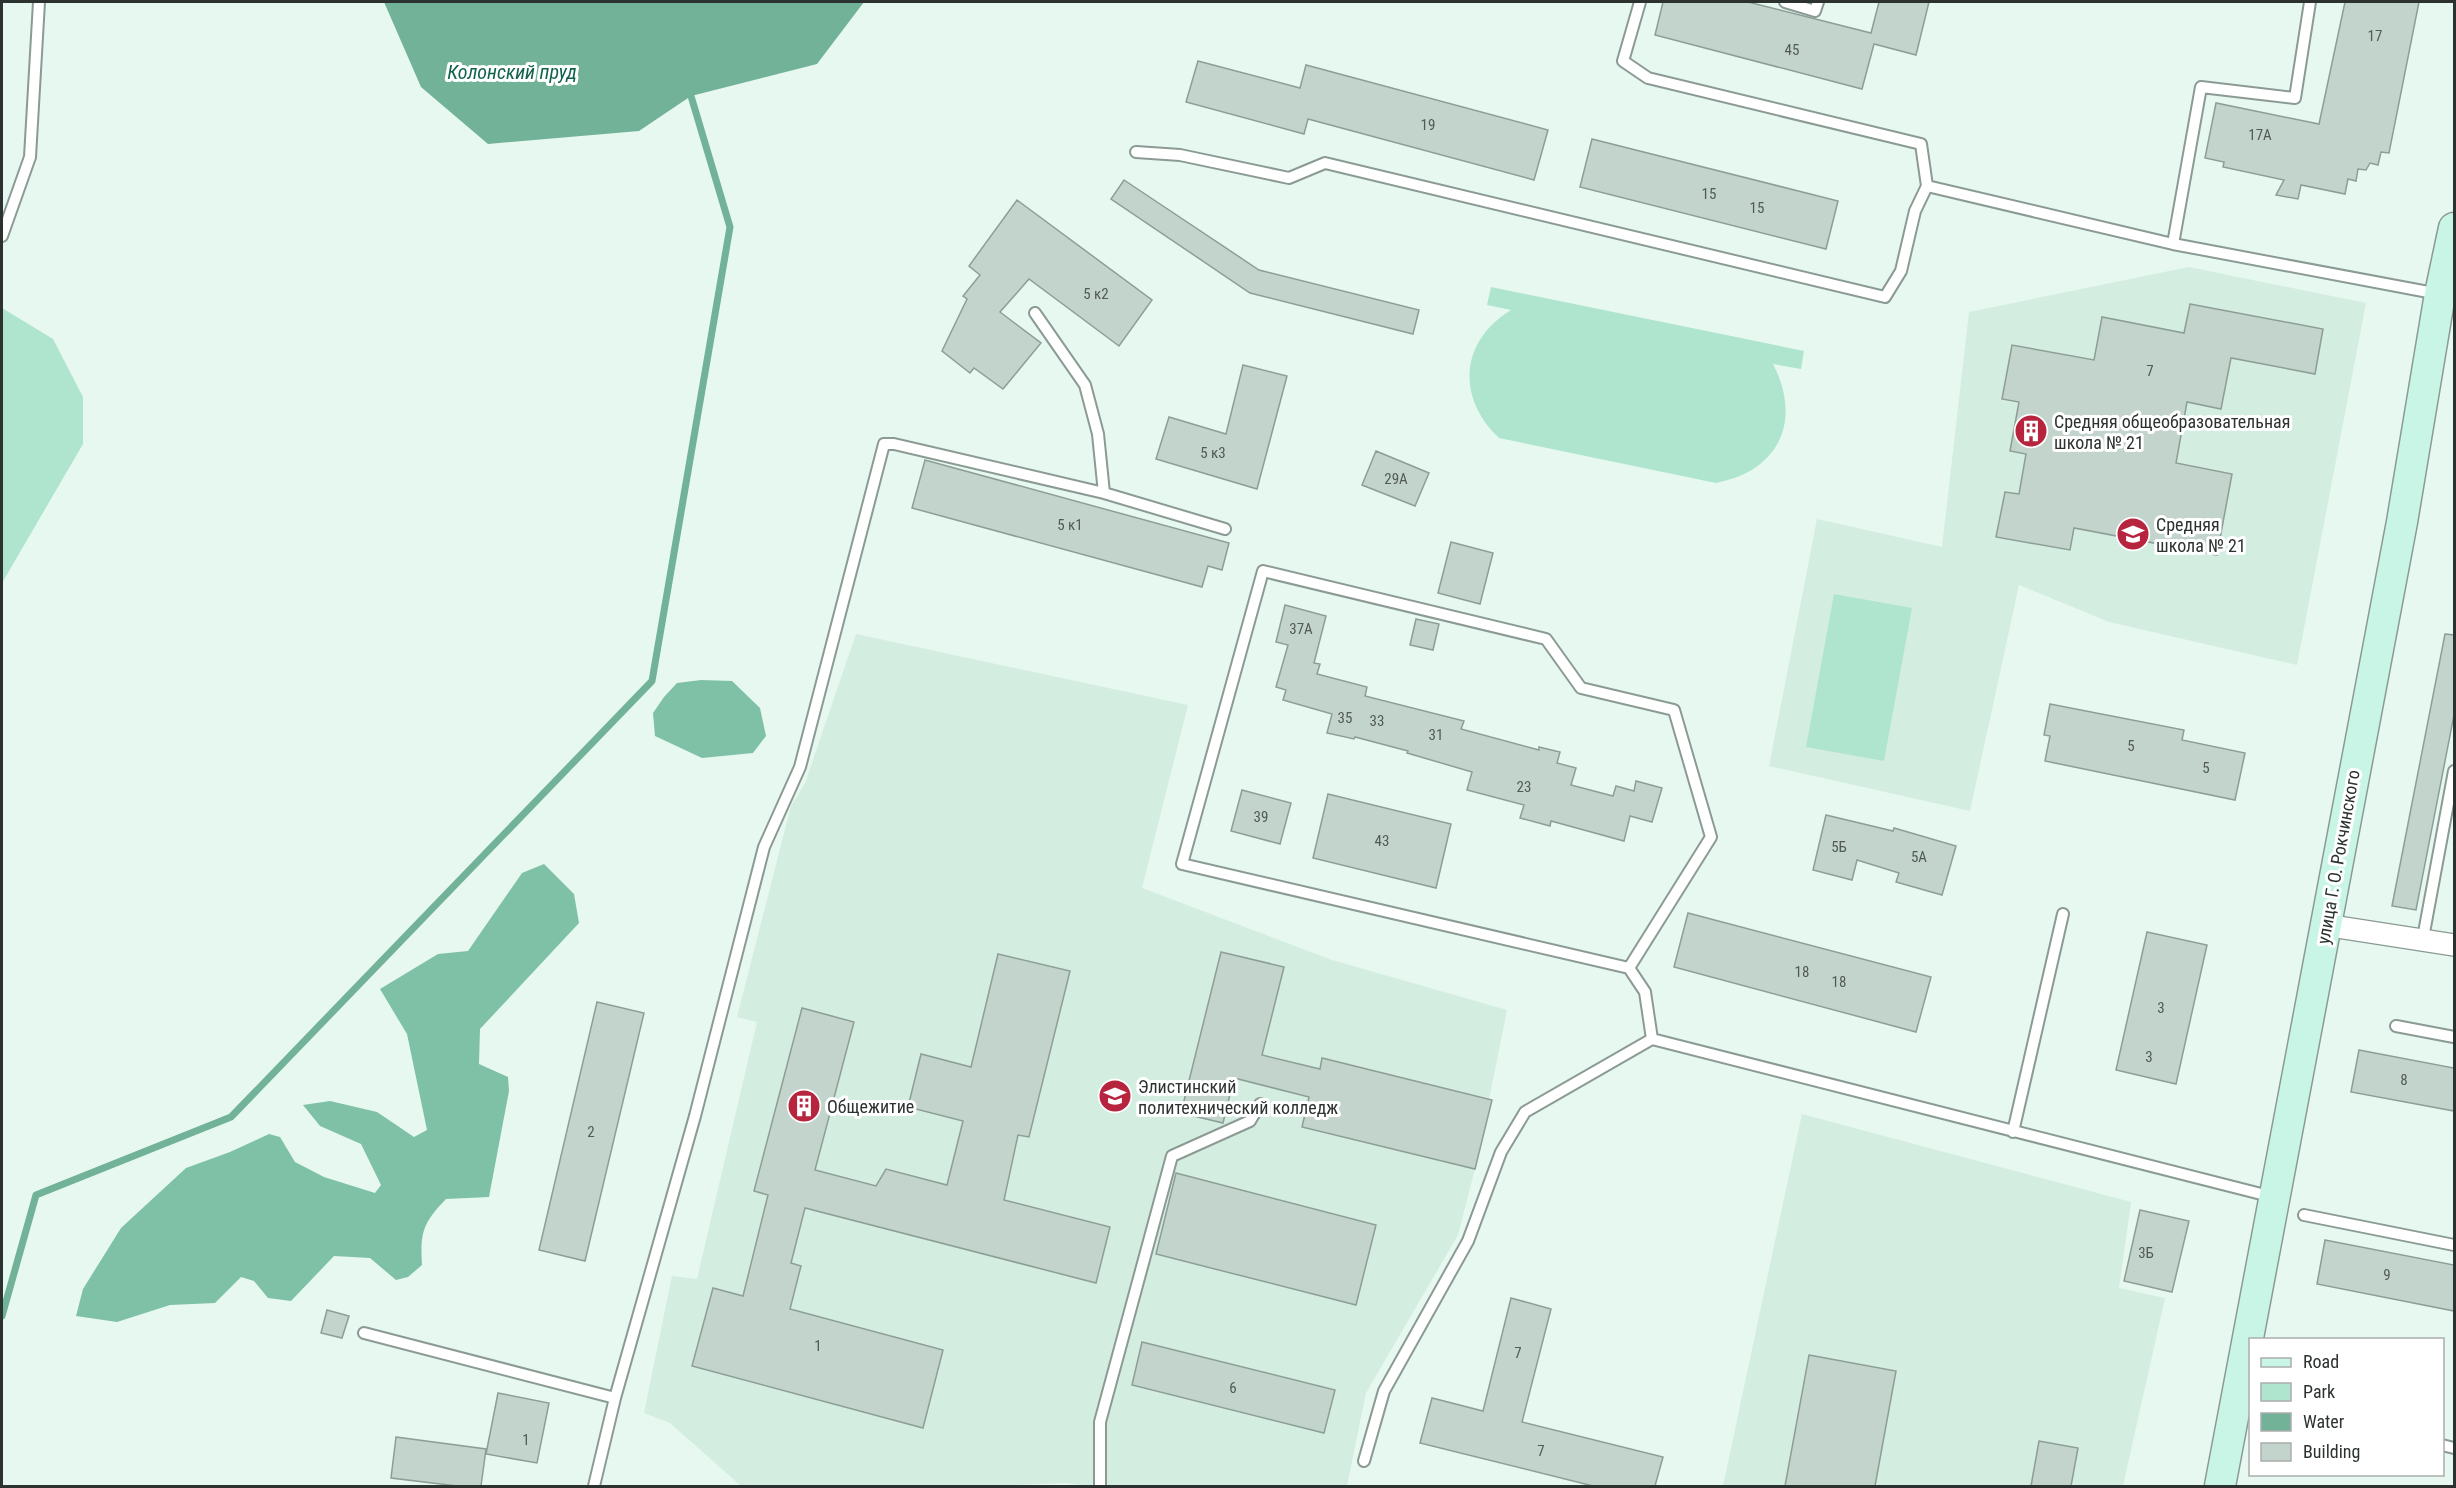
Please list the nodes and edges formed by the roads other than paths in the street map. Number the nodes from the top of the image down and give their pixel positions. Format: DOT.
graph roads {
  1 [pos="39,2"];
  2 [pos="1640,2"];
  3 [pos="1785,2"];
  4 [pos="1818,2"];
  5 [pos="2310,2"];
  6 [pos="1136,152"];
  7 [pos="1927,186"];
  8 [pos="2454,228"];
  9 [pos="2,236"];
  10 [pos="2173,243"];
  11 [pos="2440,294"];
  12 [pos="1035,313"];
  13 [pos="1104,493"];
  14 [pos="1225,529"];
  15 [pos="2454,771"];
  16 [pos="2063,914"];
  17 [pos="2325,925"];
  18 [pos="2423,938"];
  19 [pos="2454,945"];
  20 [pos="1629,968"];
  21 [pos="2396,1026"];
  22 [pos="2454,1037"];
  23 [pos="1652,1039"];
  24 [pos="1260,1104"];
  25 [pos="2013,1132"];
  26 [pos="2276,1197"];
  27 [pos="2304,1215"];
  28 [pos="2454,1245"];
  29 [pos="364,1334"];
  30 [pos="615,1398"];
  31 [pos="1364,1461"];
  32 [pos="594,1486"];
  33 [pos="1100,1486"];
  34 [pos="2220,1486"];
  1 -- 9 [label="lane"];
  2 -- 7 [label="lane"];
  3 -- 4 [label="lane"];
  5 -- 10 [label="lane"];
  6 -- 7 [label="lane"];
  7 -- 10 [label="lane"];
  8 -- 11 [label="street, улица Г. О. Рокчинского"];
  10 -- 11 [label="lane"];
  11 -- 17 [label="street, улица Г. О. Рокчинского"];
  12 -- 13 [label="lane"];
  13 -- 14 [label="lane"];
  13 -- 30 [label="lane"];
  15 -- 18 [label="lane"];
  16 -- 25 [label="lane"];
  17 -- 18 [label="street"];
  17 -- 26 [label="street, улица Г. О. Рокчинского"];
  18 -- 19 [label="street"];
  20 -- 20 [label="lane"];
  20 -- 23 [label="lane"];
  21 -- 22 [label="lane"];
  23 -- 25 [label="lane"];
  23 -- 31 [label="lane"];
  24 -- 33 [label="lane"];
  25 -- 26 [label="lane"];
  26 -- 34 [label="street, улица Г. О. Рокчинского"];
  27 -- 28 [label="lane"];
  29 -- 30 [label="lane"];
  30 -- 32 [label="lane"];
}
